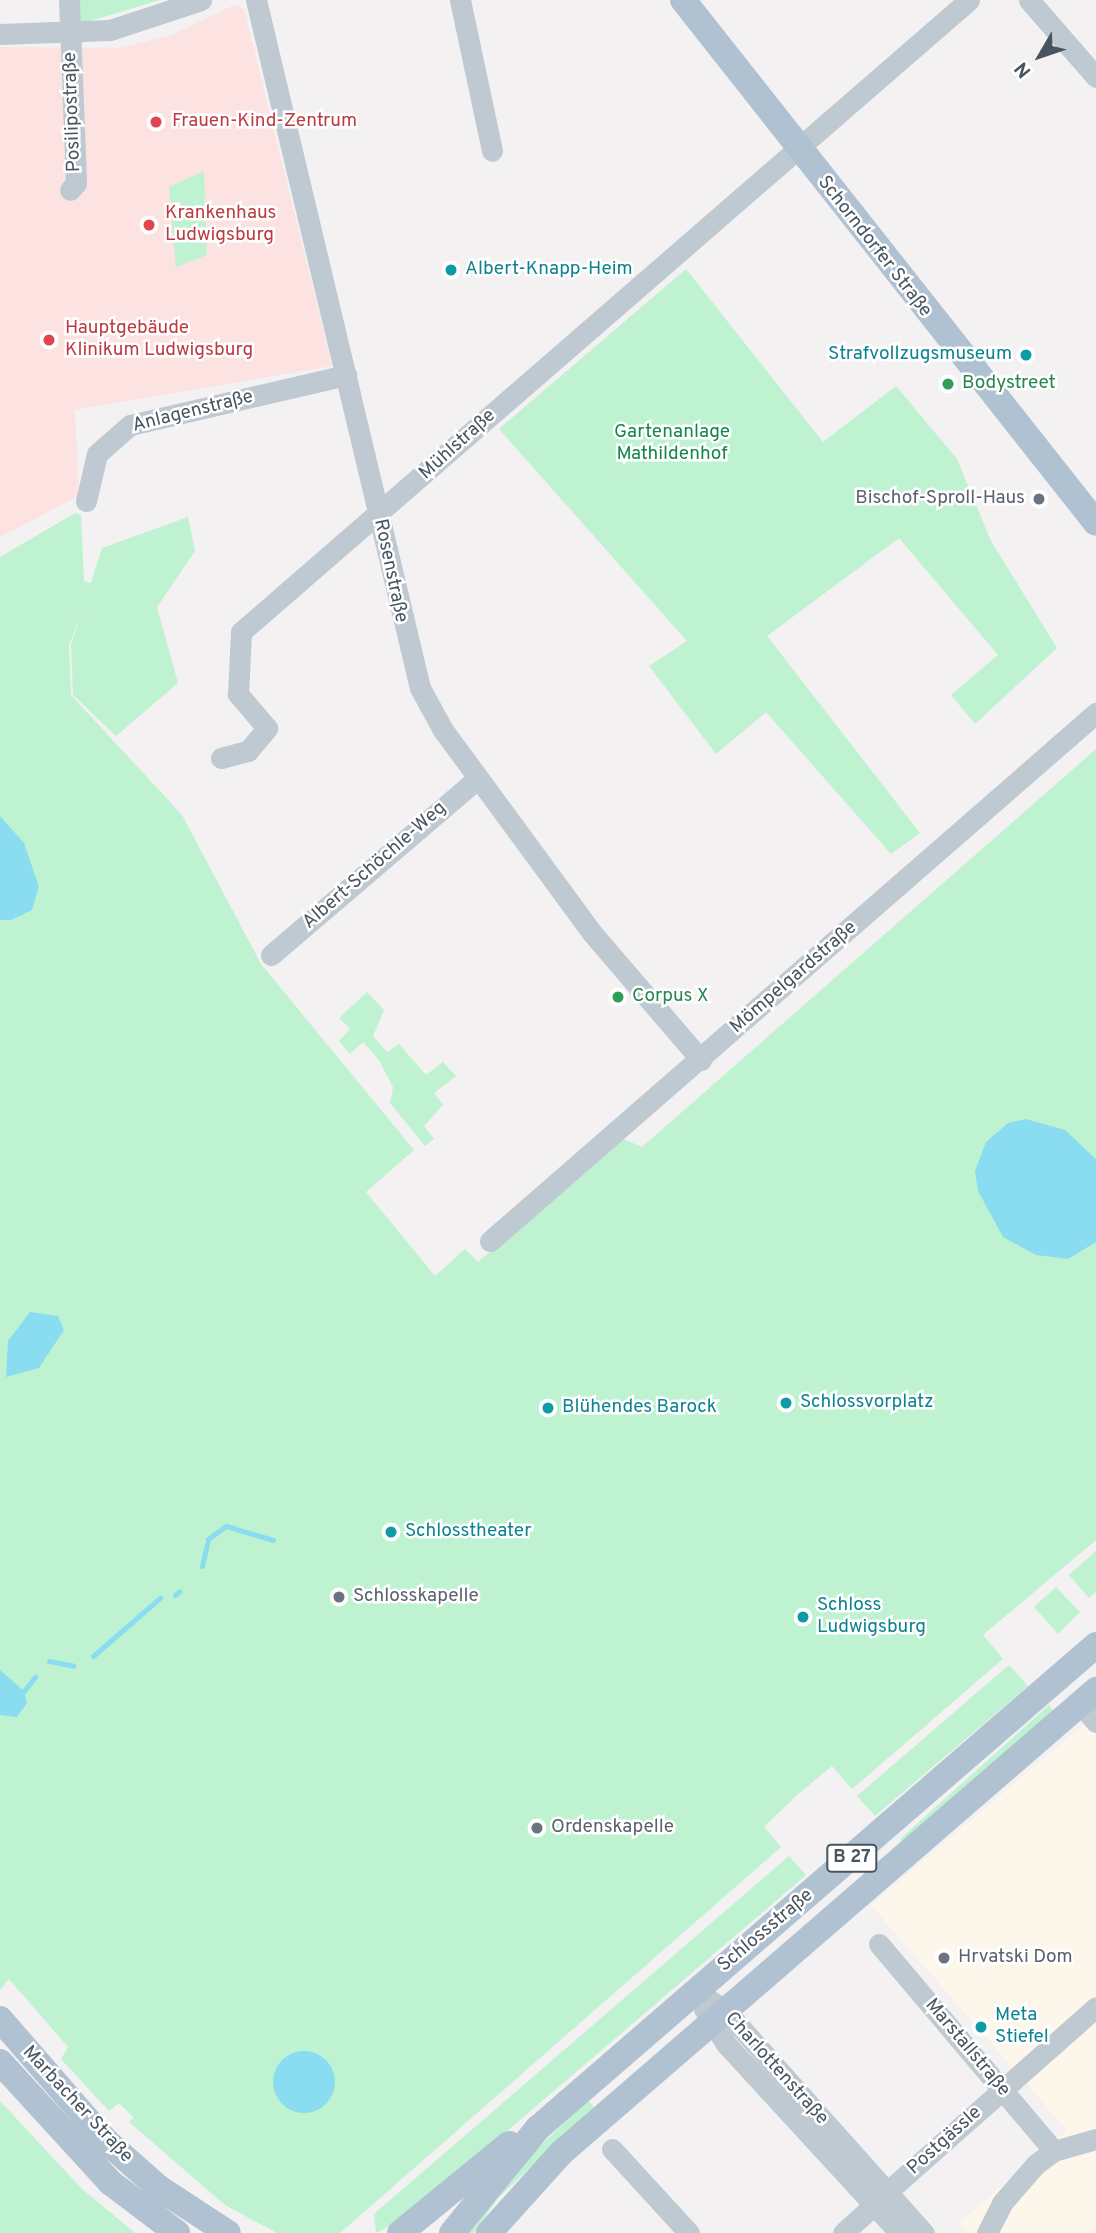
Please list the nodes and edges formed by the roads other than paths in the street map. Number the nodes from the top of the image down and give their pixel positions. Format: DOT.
graph roads {
  1 [pos="69,0"];
  2 [pos="201,0"];
  3 [pos="256,0"];
  4 [pos="460,0"];
  5 [pos="682,0"];
  6 [pos="969,0"];
  7 [pos="1029,0"];
  8 [pos="69,32"];
  9 [pos="0,34"];
  10 [pos="1096,77"];
  11 [pos="795,146"];
  12 [pos="492,151"];
  13 [pos="70,190"];
  14 [pos="346,375"];
  15 [pos="86,501"];
  16 [pos="379,516"];
  17 [pos="1096,523"];
  18 [pos="1096,713"];
  19 [pos="221,758"];
  20 [pos="478,778"];
  21 [pos="271,955"];
  22 [pos="701,1060"];
  23 [pos="490,1241"];
  24 [pos="1096,1645"];
  25 [pos="1091,1705"];
  26 [pos="879,1944"];
  27 [pos="695,1992"];
  28 [pos="1096,2007"];
  29 [pos="718,2017"];
  30 [pos="0,2019"];
  31 [pos="0,2062"];
  32 [pos="1002,2090"];
  33 [pos="538,2128"];
  34 [pos="1096,2139"];
  35 [pos="612,2149"];
  36 [pos="1054,2151"];
  37 [pos="880,2199"];
  38 [pos="177,2233"];
  39 [pos="228,2233"];
  40 [pos="400,2233"];
  41 [pos="452,2233"];
  42 [pos="489,2233"];
  43 [pos="689,2233"];
  44 [pos="843,2233"];
  45 [pos="900,2233"];
  46 [pos="924,2233"];
  47 [pos="987,2233"];
  1 -- 8 [label="street, Posilipostraße"];
  2 -- 8 [label="street"];
  3 -- 14 [label="street, Rosenstraße"];
  4 -- 12 [label="street"];
  5 -- 11 [label="main road, Schorndorfer Straße"];
  6 -- 11 [label="street, Mühlstraße"];
  7 -- 10 [label="street"];
  8 -- 9 [label="street"];
  8 -- 13 [label="street, Posilipostraße"];
  11 -- 16 [label="street, Mühlstraße"];
  11 -- 17 [label="main road, Schorndorfer Straße"];
  14 -- 15 [label="street, Anlagenstraße"];
  14 -- 16 [label="street, Rosenstraße"];
  16 -- 19 [label="street, Mühlstraße"];
  16 -- 20 [label="street, Rosenstraße"];
  18 -- 22 [label="street, Mömpelgardstraße"];
  20 -- 21 [label="street, Albert-Schöchle-Weg"];
  20 -- 22 [label="street, Rosenstraße"];
  22 -- 23 [label="street, Mömpelgardstraße"];
  24 -- 27 [label="main road, Schlossstraße / B 27"];
  25 -- 29 [label="main road, Schlossstraße / B 27"];
  26 -- 32 [label="street, Marstallstraße"];
  27 -- 29 [label="street, Charlottenstraße"];
  27 -- 33 [label="main road, Schlossstraße / B 27"];
  28 -- 32 [label="street, Postgässle"];
  29 -- 37 [label="street, Charlottenstraße"];
  29 -- 42 [label="main road, Schlossstraße / B 27"];
  30 -- 39 [label="main road, Marbacher Straße"];
  31 -- 38 [label="main road, Marbacher Straße"];
  32 -- 36 [label="street, Marstallstraße"];
  32 -- 37 [label="street, Postgässle"];
  33 -- 40 [label="main road"];
  33 -- 41 [label="main road, Schlossstraße / B 27"];
  34 -- 36 [label="street"];
  35 -- 43 [label="street"];
  36 -- 47 [label="street"];
  37 -- 44 [label="street, Postgässle"];
  37 -- 45 [label="street, Charlottenstraße"];
  37 -- 46 [label="street, Charlottenstraße"];
}
